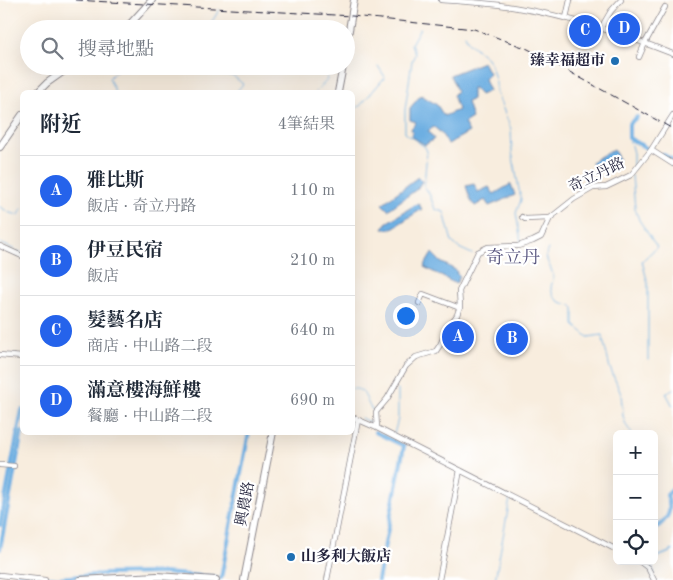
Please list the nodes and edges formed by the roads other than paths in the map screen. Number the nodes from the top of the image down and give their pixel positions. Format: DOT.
graph roads {
  1 [pos="354,0"];
  2 [pos="441,0"];
  3 [pos="570,0"];
  4 [pos="621,0"];
  5 [pos="150,2"];
  6 [pos="665,8"];
  7 [pos="566,18"];
  8 [pos="134,20"];
  9 [pos="351,20"];
  10 [pos="601,28"];
  11 [pos="645,43"];
  12 [pos="673,54"];
  13 [pos="639,57"];
  14 [pos="58,75"];
  15 [pos="341,75"];
  16 [pos="40,90"];
  17 [pos="338,90"];
  18 [pos="673,115"];
  19 [pos="20,118"];
  20 [pos="0,147"];
  21 [pos="651,150"];
  22 [pos="673,164"];
  23 [pos="522,217"];
  24 [pos="550,218"];
  25 [pos="0,246"];
  26 [pos="20,255"];
  27 [pos="419,303"];
  28 [pos="460,308"];
  29 [pos="0,355"];
  30 [pos="20,357"];
  31 [pos="355,418"];
  32 [pos="358,420"];
  33 [pos="377,428"];
  34 [pos="272,435"];
  35 [pos="0,465"];
  36 [pos="14,466"];
  37 [pos="460,470"];
  38 [pos="613,548"];
  39 [pos="644,565"];
  40 [pos="0,575"];
  41 [pos="156,578"];
  42 [pos="45,580"];
  43 [pos="80,580"];
  44 [pos="216,580"];
  45 [pos="244,580"];
  46 [pos="327,580"];
  47 [pos="439,580"];
  48 [pos="654,580"];
  1 -- 9 [label="street"];
  2 -- 7 [label="street"];
  3 -- 7 [label="street"];
  4 -- 10 [label="street"];
  5 -- 8 [label="street"];
  6 -- 11 [label="street"];
  7 -- 10 [label="street"];
  10 -- 11 [label="street"];
  11 -- 12 [label="street"];
  11 -- 13 [label="street"];
  14 -- 16 [label="street"];
  15 -- 17 [label="street"];
  18 -- 21 [label="street, 奇立丹路"];
  19 -- 20 [label="street"];
  21 -- 22 [label="street"];
  21 -- 24 [label="street, 奇立丹路"];
  23 -- 24 [label="street"];
  24 -- 28 [label="street, 奇立丹路"];
  25 -- 26 [label="street"];
  27 -- 28 [label="street"];
  28 -- 33 [label="street, 奇立丹路"];
  29 -- 30 [label="street"];
  31 -- 32 [label="street"];
  32 -- 33 [label="street"];
  32 -- 46 [label="street"];
  33 -- 37 [label="street"];
  34 -- 45 [label="street, 興農路"];
  35 -- 36 [label="street"];
  37 -- 38 [label="street"];
  37 -- 47 [label="street"];
  39 -- 48 [label="street"];
  40 -- 42 [label="street"];
  41 -- 43 [label="street"];
  41 -- 44 [label="street"];
}
